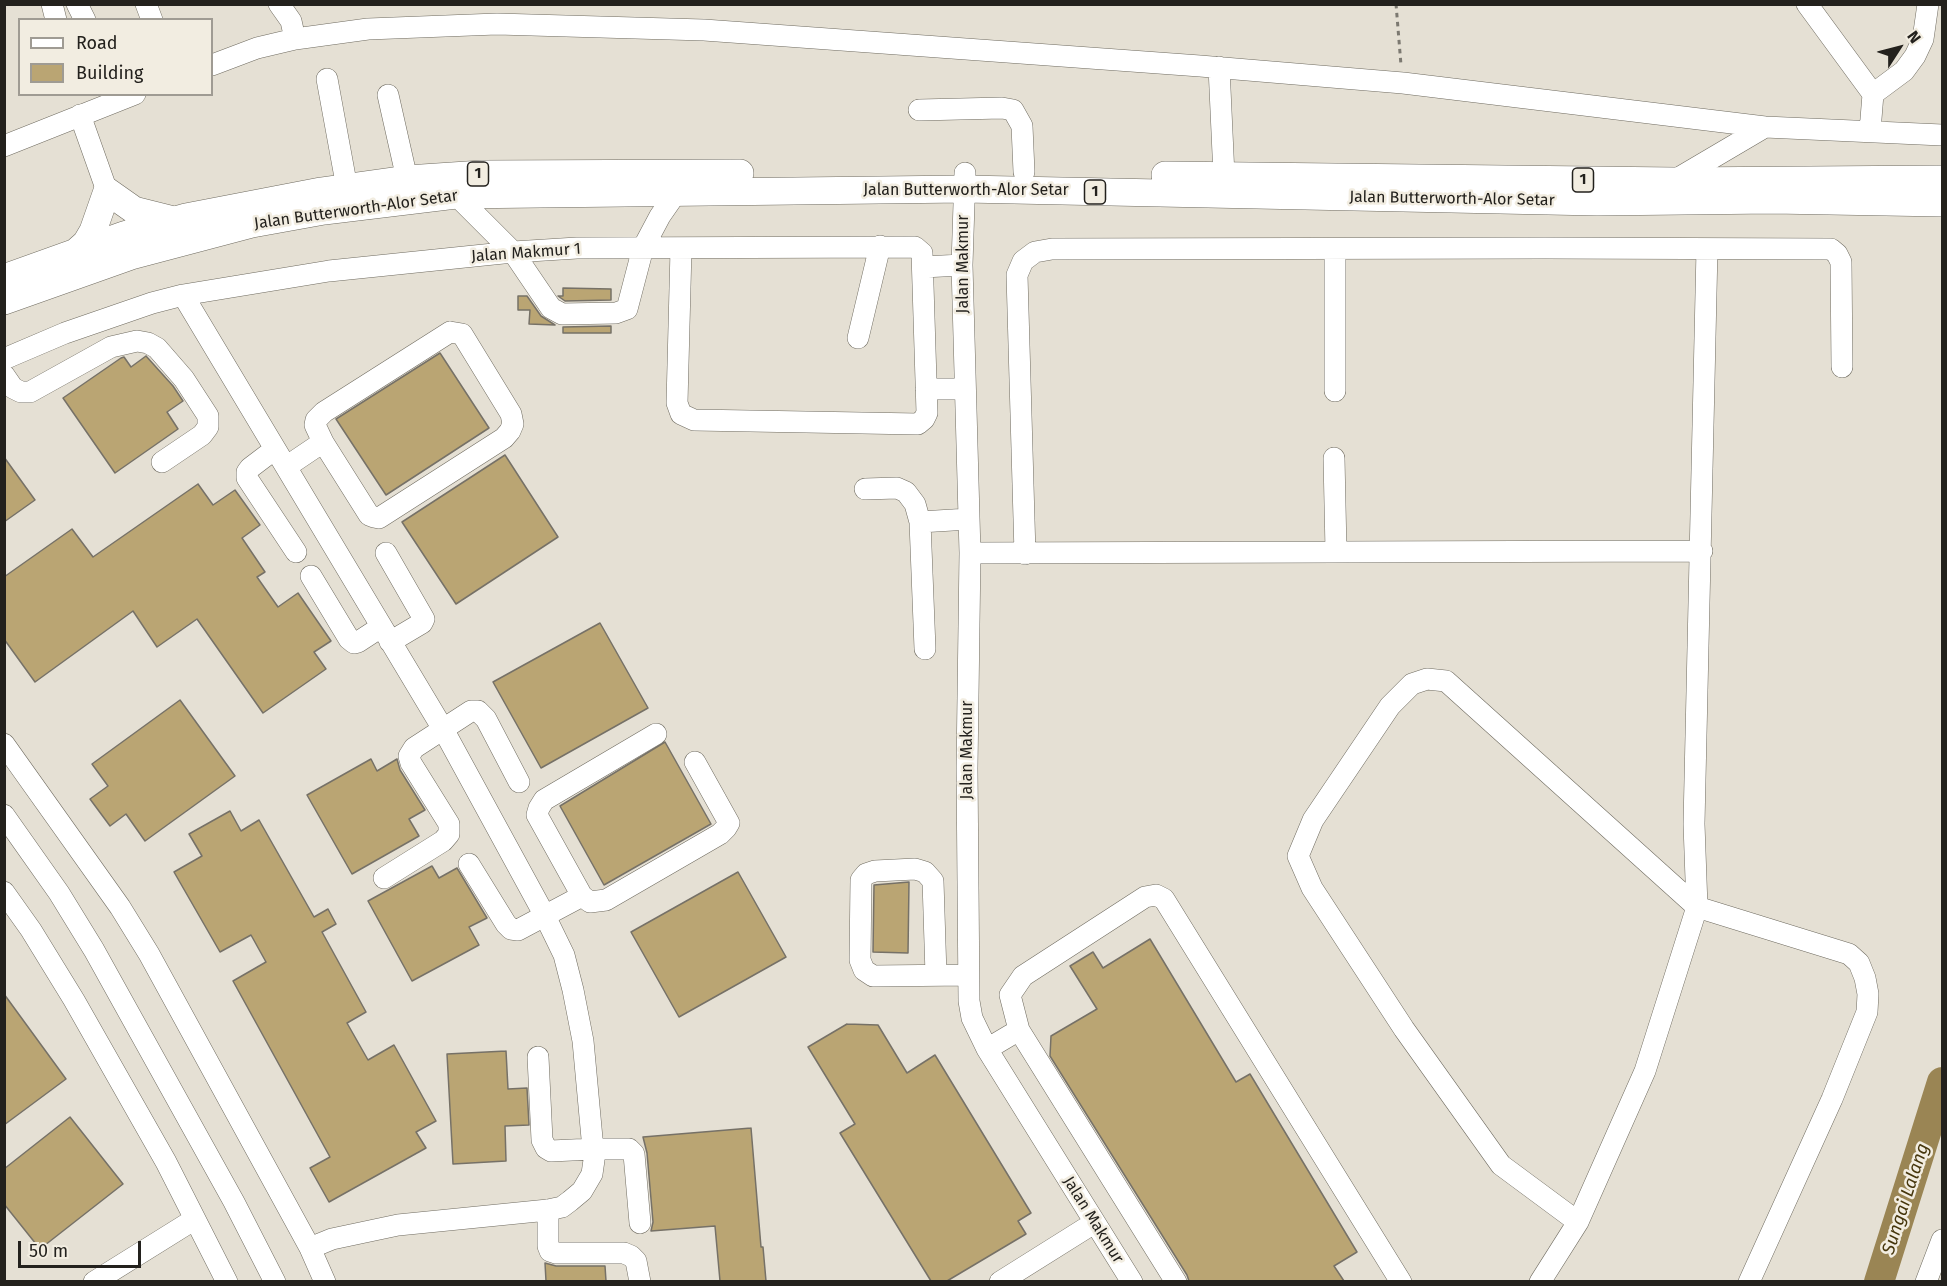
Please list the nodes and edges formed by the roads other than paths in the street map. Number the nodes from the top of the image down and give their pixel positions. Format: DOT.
graph roads {
  1 [pos="77,4"];
  2 [pos="486,4"];
  3 [pos="1807,4"];
  4 [pos="1928,4"];
  5 [pos="280,5"];
  6 [pos="84,18"];
  7 [pos="497,24"];
  8 [pos="295,39"];
  9 [pos="213,65"];
  10 [pos="1219,67"];
  11 [pos="327,79"];
  12 [pos="1874,94"];
  13 [pos="388,95"];
  14 [pos="124,97"];
  15 [pos="89,107"];
  16 [pos="919,110"];
  17 [pos="1765,127"];
  18 [pos="1870,131"];
  19 [pos="1942,135"];
  20 [pos="4,146"];
  21 [pos="1024,172"];
  22 [pos="1224,176"];
  23 [pos="407,179"];
  24 [pos="1942,180"];
  25 [pos="965,181"];
  26 [pos="1675,181"];
  27 [pos="346,188"];
  28 [pos="106,191"];
  29 [pos="676,193"];
  30 [pos="456,195"];
  31 [pos="1942,203"];
  32 [pos="175,220"];
  33 [pos="880,246"];
  34 [pos="643,248"];
  35 [pos="681,249"];
  36 [pos="1707,249"];
  37 [pos="1335,250"];
  38 [pos="77,251"];
  39 [pos="513,252"];
  40 [pos="962,265"];
  41 [pos="923,267"];
  42 [pos="4,278"];
  43 [pos="183,295"];
  44 [pos="4,301"];
  45 [pos="858,338"];
  46 [pos="4,359"];
  47 [pos="1842,367"];
  48 [pos="4,375"];
  49 [pos="965,388"];
  50 [pos="926,389"];
  51 [pos="1335,391"];
  52 [pos="323,442"];
  53 [pos="281,458"];
  54 [pos="1334,458"];
  55 [pos="162,462"];
  56 [pos="865,489"];
  57 [pos="969,519"];
  58 [pos="920,522"];
  59 [pos="1336,551"];
  60 [pos="1702,551"];
  61 [pos="296,552"];
  62 [pos="386,553"];
  63 [pos="970,554"];
  64 [pos="1025,554"];
  65 [pos="311,576"];
  66 [pos="386,634"];
  67 [pos="925,649"];
  68 [pos="443,729"];
  69 [pos="656,734"];
  70 [pos="4,744"];
  71 [pos="694,762"];
  72 [pos="519,782"];
  73 [pos="4,815"];
  74 [pos="469,864"];
  75 [pos="384,878"];
  76 [pos="4,892"];
  77 [pos="582,896"];
  78 [pos="1697,907"];
  79 [pos="545,916"];
  80 [pos="936,975"];
  81 [pos="968,975"];
  82 [pos="1019,1030"];
  83 [pos="987,1048"];
  84 [pos="538,1057"];
  85 [pos="594,1149"];
  86 [pos="548,1210"];
  87 [pos="195,1219"];
  88 [pos="1578,1222"];
  89 [pos="640,1223"];
  90 [pos="1094,1223"];
  91 [pos="1942,1240"];
  92 [pos="310,1248"];
  93 [pos="94,1281"];
  94 [pos="227,1281"];
  95 [pos="275,1281"];
  96 [pos="325,1281"];
  97 [pos="640,1281"];
  98 [pos="1000,1281"];
  99 [pos="1132,1281"];
  100 [pos="1176,1281"];
  101 [pos="1401,1281"];
  102 [pos="1540,1281"];
  103 [pos="1749,1281"];
  104 [pos="1926,1281"];
  1 -- 6 [label="street"];
  2 -- 7 [label="street"];
  3 -- 12 [label="street"];
  4 -- 12 [label="street"];
  5 -- 8 [label="street"];
  7 -- 8 [label="street"];
  7 -- 10 [label="street"];
  8 -- 9 [label="street"];
  10 -- 17 [label="street"];
  10 -- 22 [label="street"];
  11 -- 27 [label="street"];
  12 -- 18 [label="street"];
  13 -- 23 [label="street"];
  14 -- 15 [label="street"];
  15 -- 20 [label="street"];
  15 -- 28 [label="street"];
  16 -- 21 [label="street"];
  17 -- 18 [label="street"];
  17 -- 26 [label="street"];
  18 -- 19 [label="street"];
  21 -- 22 [label="main road, Jalan Butterworth-Alor Setar / 1"];
  21 -- 25 [label="main road, Jalan Butterworth-Alor Setar / 1"];
  22 -- 26 [label="main road, Jalan Butterworth-Alor Setar / 1"];
  23 -- 25 [label="main road, Jalan Butterworth-Alor Setar / 1"];
  23 -- 27 [label="main road, Jalan Butterworth-Alor Setar / 1"];
  24 -- 26 [label="main road, Jalan Butterworth-Alor Setar / 1"];
  25 -- 29 [label="main road, Jalan Butterworth-Alor Setar / 1"];
  25 -- 31 [label="main road, Jalan Butterworth-Alor Setar / 1"];
  25 -- 40 [label="street, Jalan Makmur"];
  27 -- 32 [label="main road, Jalan Butterworth-Alor Setar / 1"];
  28 -- 32 [label="main road"];
  28 -- 38 [label="main road"];
  29 -- 30 [label="main road, Jalan Butterworth-Alor Setar / 1"];
  29 -- 34 [label="street"];
  30 -- 39 [label="street"];
  30 -- 44 [label="main road, Jalan Butterworth-Alor Setar / 1"];
  32 -- 38 [label="main road, Jalan Butterworth-Alor Setar / 1"];
  33 -- 35 [label="street, Jalan Makmur 1"];
  33 -- 41 [label="street, Jalan Makmur 1"];
  33 -- 45 [label="street"];
  34 -- 35 [label="street, Jalan Makmur 1"];
  34 -- 39 [label="street, Jalan Makmur 1"];
  34 -- 39 [label="street"];
  35 -- 50 [label="street"];
  36 -- 37 [label="street"];
  36 -- 47 [label="street"];
  36 -- 60 [label="street"];
  37 -- 51 [label="street"];
  37 -- 64 [label="street"];
  38 -- 42 [label="main road, Jalan Butterworth-Alor Setar / 1"];
  39 -- 43 [label="street, Jalan Makmur 1"];
  40 -- 41 [label="street"];
  40 -- 49 [label="street, Jalan Makmur"];
  41 -- 50 [label="street"];
  43 -- 46 [label="street, Jalan Makmur 1"];
  43 -- 53 [label="street"];
  48 -- 55 [label="street"];
  49 -- 50 [label="street"];
  49 -- 57 [label="street, Jalan Makmur"];
  52 -- 52 [label="street"];
  52 -- 53 [label="street"];
  53 -- 61 [label="street"];
  53 -- 66 [label="street"];
  54 -- 59 [label="street"];
  56 -- 58 [label="street"];
  57 -- 58 [label="street"];
  57 -- 63 [label="street, Jalan Makmur"];
  58 -- 67 [label="street"];
  59 -- 60 [label="street"];
  59 -- 64 [label="street"];
  60 -- 78 [label="street"];
  62 -- 66 [label="street"];
  63 -- 64 [label="street"];
  63 -- 81 [label="street, Jalan Makmur"];
  65 -- 66 [label="street"];
  66 -- 68 [label="street"];
  68 -- 72 [label="street"];
  68 -- 75 [label="street"];
  68 -- 79 [label="street"];
  69 -- 77 [label="street"];
  70 -- 92 [label="street"];
  71 -- 77 [label="street"];
  73 -- 95 [label="street"];
  74 -- 79 [label="street"];
  76 -- 87 [label="street"];
  77 -- 79 [label="street"];
  78 -- 88 [label="street"];
  78 -- 88 [label="street"];
  78 -- 103 [label="street"];
  79 -- 85 [label="street"];
  80 -- 80 [label="street"];
  80 -- 81 [label="street"];
  81 -- 83 [label="street, Jalan Makmur"];
  82 -- 83 [label="street"];
  82 -- 100 [label="street"];
  82 -- 101 [label="street"];
  83 -- 90 [label="street, Jalan Makmur"];
  84 -- 85 [label="street"];
  85 -- 86 [label="street"];
  85 -- 89 [label="street"];
  86 -- 92 [label="street"];
  86 -- 97 [label="street"];
  87 -- 93 [label="street"];
  87 -- 94 [label="street"];
  88 -- 102 [label="street"];
  90 -- 98 [label="street"];
  90 -- 99 [label="street, Jalan Makmur"];
  91 -- 104 [label="street"];
  92 -- 96 [label="street"];
}
